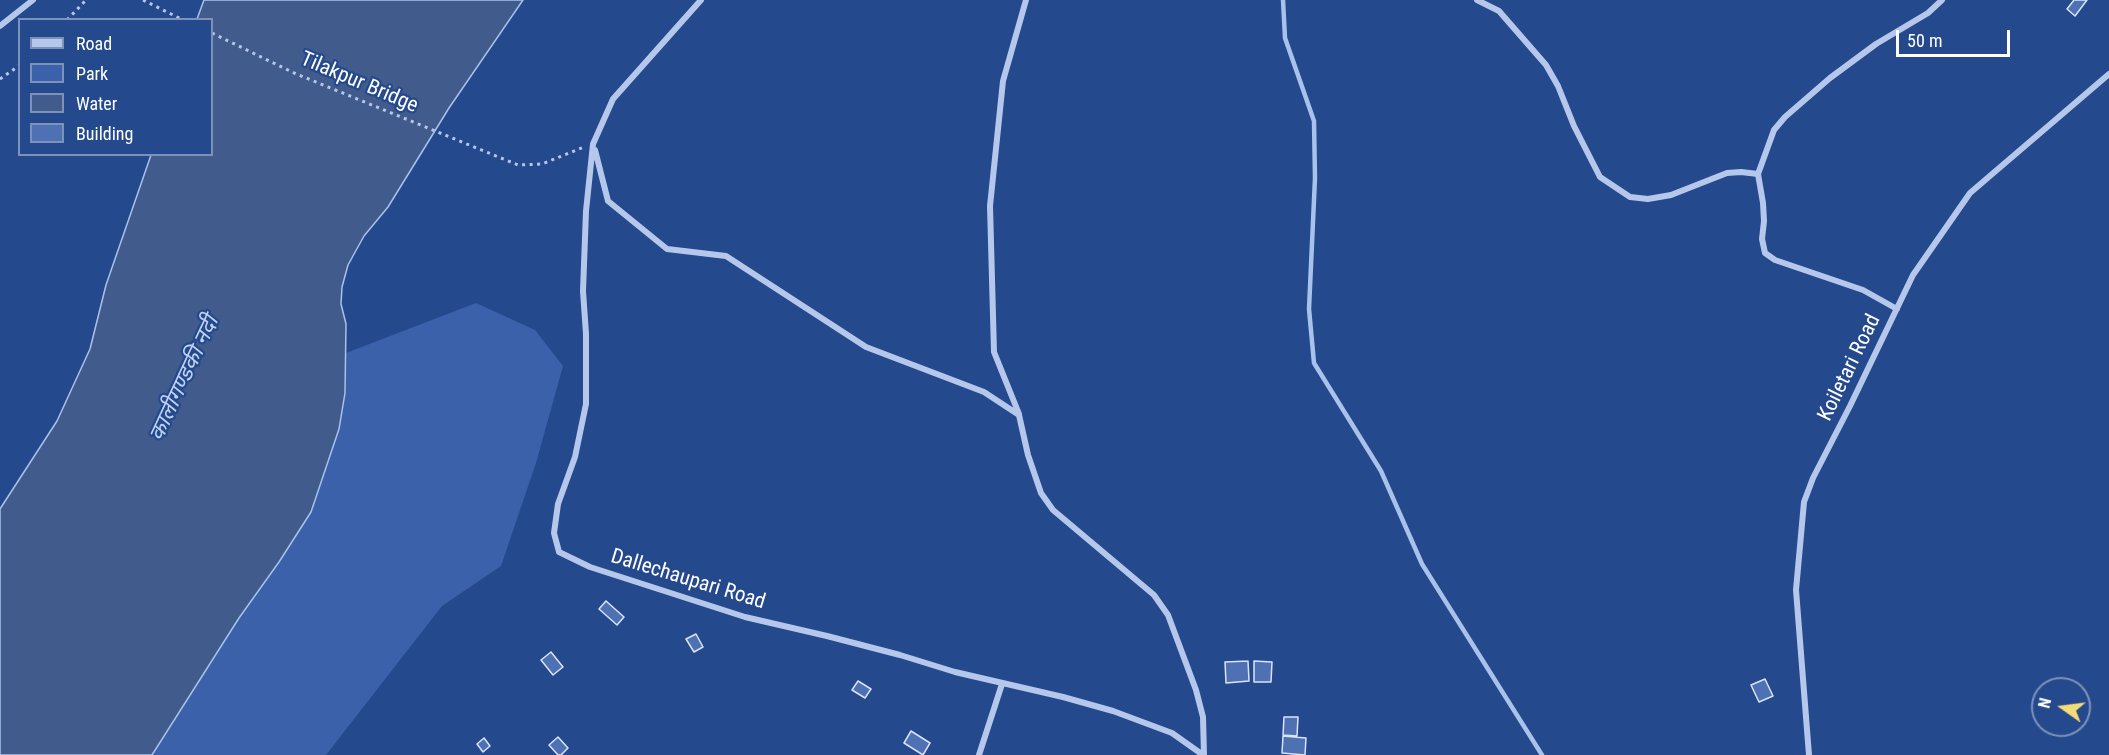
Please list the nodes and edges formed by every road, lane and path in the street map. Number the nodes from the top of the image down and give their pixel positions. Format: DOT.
graph roads {
  1 [pos="33,0"];
  2 [pos="86,0"];
  3 [pos="142,0"];
  4 [pos="701,0"];
  5 [pos="1026,0"];
  6 [pos="1477,0"];
  7 [pos="1942,0"];
  8 [pos="69,18"];
  9 [pos="179,18"];
  10 [pos="0,26"];
  11 [pos="213,33"];
  12 [pos="18,66"];
  13 [pos="2109,74"];
  14 [pos="0,80"];
  15 [pos="593,144"];
  16 [pos="1758,174"];
  17 [pos="1897,309"];
  18 [pos="1019,415"];
  19 [pos="1002,684"];
  20 [pos="979,755"];
  21 [pos="1204,755"];
  22 [pos="1809,755"];
  1 -- 10 [label="street"];
  2 -- 8 [label="path"];
  3 -- 9 [label="path"];
  4 -- 15 [label="street"];
  5 -- 18 [label="street"];
  6 -- 16 [label="street"];
  7 -- 16 [label="street"];
  11 -- 15 [label="path, Tilakpur Bridge"];
  12 -- 14 [label="path"];
  13 -- 17 [label="street, Koiletari Road"];
  15 -- 18 [label="street"];
  15 -- 19 [label="street, Dallechaupari Road"];
  16 -- 17 [label="street"];
  17 -- 22 [label="street, Koiletari Road"];
  18 -- 21 [label="street"];
  19 -- 20 [label="street"];
  19 -- 21 [label="street, Dallechaupari Road"];
}
